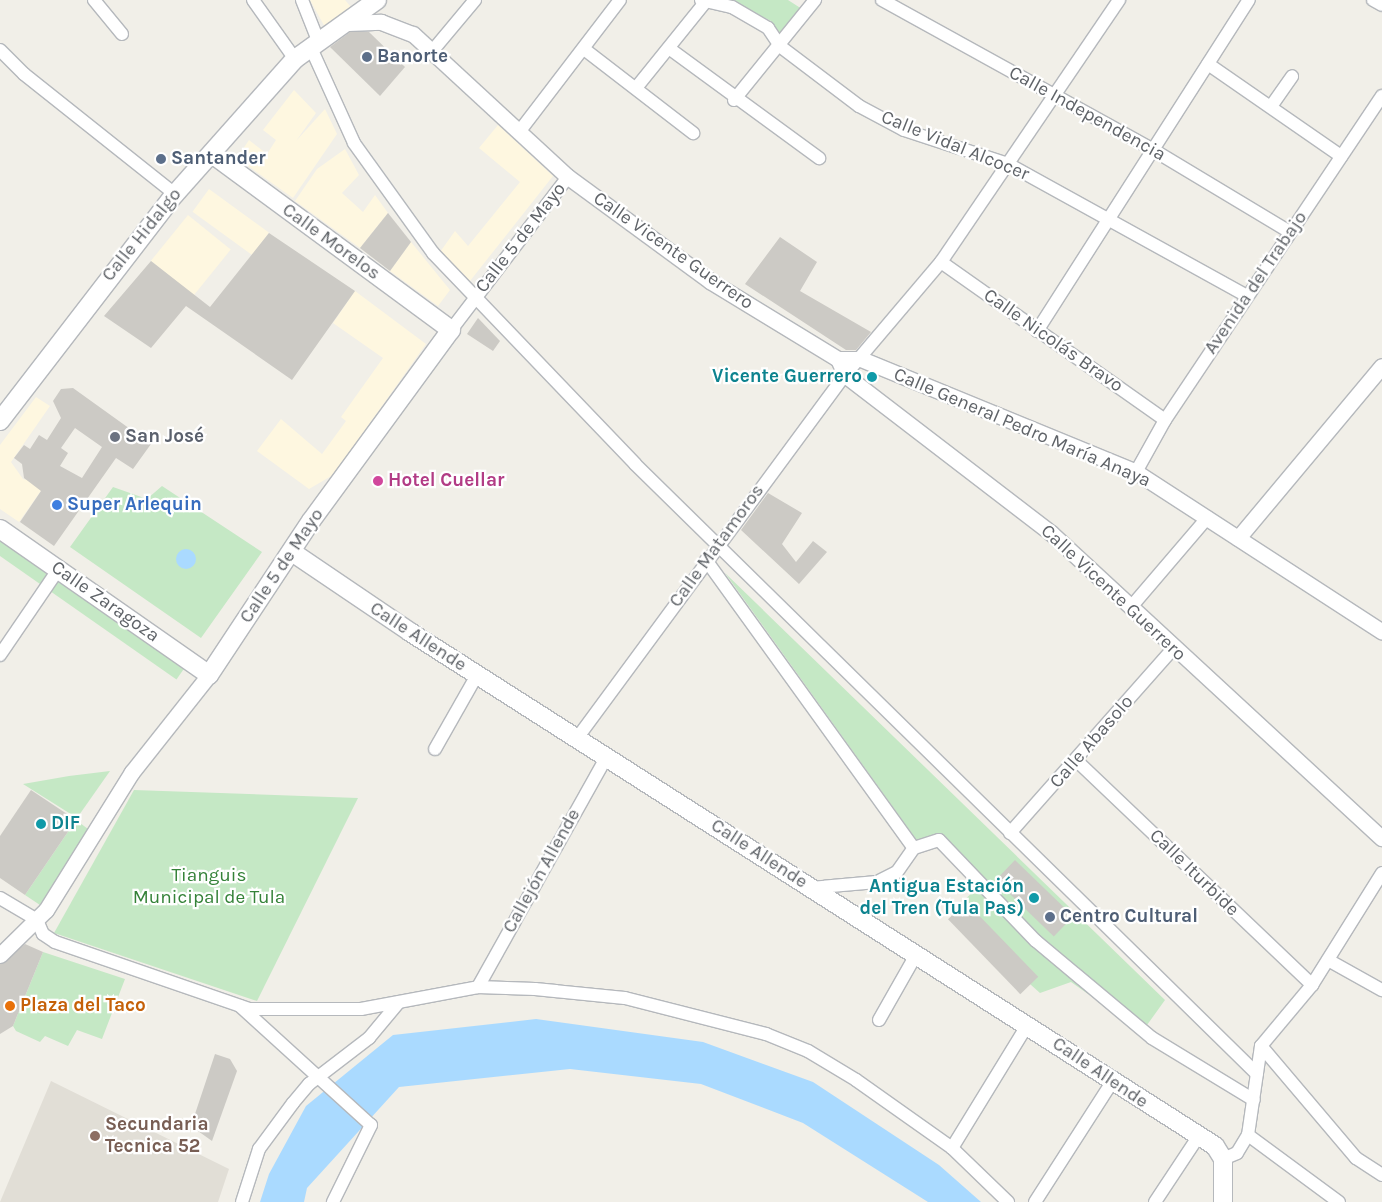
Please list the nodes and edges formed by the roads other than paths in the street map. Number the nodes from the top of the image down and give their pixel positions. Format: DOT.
graph roads {
  1 [pos="94,0"];
  2 [pos="253,0"];
  3 [pos="302,0"];
  4 [pos="377,0"];
  5 [pos="475,0"];
  6 [pos="620,0"];
  7 [pos="815,0"];
  8 [pos="882,0"];
  9 [pos="1119,0"];
  10 [pos="1249,0"];
  11 [pos="1373,0"];
  12 [pos="704,1"];
  13 [pos="1382,6"];
  14 [pos="348,24"];
  15 [pos="122,34"];
  16 [pos="315,45"];
  17 [pos="781,47"];
  18 [pos="434,49"];
  19 [pos="584,49"];
  20 [pos="670,49"];
  21 [pos="0,50"];
  22 [pos="295,59"];
  23 [pos="1208,64"];
  24 [pos="1292,76"];
  25 [pos="636,88"];
  26 [pos="1053,94"];
  27 [pos="1382,96"];
  28 [pos="734,100"];
  29 [pos="1272,105"];
  30 [pos="519,132"];
  31 [pos="693,133"];
  32 [pos="1155,151"];
  33 [pos="212,154"];
  34 [pos="1341,156"];
  35 [pos="820,158"];
  36 [pos="1008,164"];
  37 [pos="568,177"];
  38 [pos="175,194"];
  39 [pos="1110,217"];
  40 [pos="1290,232"];
  41 [pos="941,262"];
  42 [pos="1248,296"];
  43 [pos="474,298"];
  44 [pos="450,330"];
  45 [pos="1037,331"];
  46 [pos="838,359"];
  47 [pos="860,359"];
  48 [pos="1380,372"];
  49 [pos="845,375"];
  50 [pos="1165,420"];
  51 [pos="0,421"];
  52 [pos="1136,472"];
  53 [pos="1208,518"];
  54 [pos="0,529"];
  55 [pos="1238,538"];
  56 [pos="719,543"];
  57 [pos="292,552"];
  58 [pos="706,560"];
  59 [pos="58,570"];
  60 [pos="1131,608"];
  61 [pos="1382,632"];
  62 [pos="1173,649"];
  63 [pos="0,655"];
  64 [pos="209,675"];
  65 [pos="477,675"];
  66 [pos="578,737"];
  67 [pos="435,749"];
  68 [pos="607,756"];
  69 [pos="1077,762"];
  70 [pos="1010,833"];
  71 [pos="1382,838"];
  72 [pos="914,848"];
  73 [pos="1382,873"];
  74 [pos="810,888"];
  75 [pos="0,898"];
  76 [pos="36,920"];
  77 [pos="917,953"];
  78 [pos="0,955"];
  79 [pos="1328,960"];
  80 [pos="1312,985"];
  81 [pos="478,986"];
  82 [pos="1382,990"];
  83 [pos="399,1002"];
  84 [pos="239,1005"];
  85 [pos="879,1020"];
  86 [pos="1028,1024"];
  87 [pos="1261,1046"];
  88 [pos="1257,1074"];
  89 [pos="321,1080"];
  90 [pos="1112,1082"];
  91 [pos="1254,1100"];
  92 [pos="1248,1135"];
  93 [pos="1198,1136"];
  94 [pos="952,1148"];
  95 [pos="1223,1159"];
  96 [pos="1382,1175"];
  97 [pos="242,1202"];
  98 [pos="334,1202"];
  99 [pos="1008,1202"];
  100 [pos="1034,1202"];
  101 [pos="1155,1202"];
  102 [pos="1223,1202"];
  103 [pos="1339,1202"];
  1 -- 15 [label="street"];
  2 -- 22 [label="street"];
  3 -- 16 [label="street"];
  4 -- 14 [label="main road, Calle Hidalgo"];
  5 -- 18 [label="street"];
  6 -- 19 [label="street"];
  7 -- 17 [label="street"];
  8 -- 26 [label="street, Calle Independencia"];
  9 -- 26 [label="street, Calle Matamoros"];
  10 -- 23 [label="street"];
  11 -- 13 [label="street"];
  12 -- 17 [label="street, Calle Vidal Alcocer"];
  12 -- 20 [label="street"];
  14 -- 16 [label="main road, Calle Hidalgo"];
  14 -- 18 [label="street, Calle Vicente Guerrero"];
  16 -- 22 [label="main road, Calle Hidalgo"];
  16 -- 43 [label="street"];
  17 -- 28 [label="street"];
  17 -- 36 [label="street, Calle Vidal Alcocer"];
  18 -- 30 [label="street, Calle Vicente Guerrero"];
  19 -- 25 [label="street"];
  19 -- 30 [label="street"];
  20 -- 25 [label="street"];
  20 -- 28 [label="street"];
  21 -- 38 [label="street"];
  22 -- 33 [label="main road, Calle Hidalgo"];
  23 -- 29 [label="street"];
  23 -- 32 [label="street"];
  24 -- 29 [label="street"];
  25 -- 31 [label="street"];
  26 -- 32 [label="street, Calle Independencia"];
  26 -- 36 [label="street, Calle Matamoros"];
  27 -- 34 [label="street, Avenida del Trabajo"];
  28 -- 35 [label="street"];
  29 -- 34 [label="street"];
  30 -- 37 [label="street, Calle Vicente Guerrero"];
  32 -- 39 [label="street"];
  32 -- 40 [label="street, Calle Independencia"];
  33 -- 38 [label="main road, Calle Hidalgo"];
  33 -- 44 [label="main road, Calle Morelos"];
  34 -- 40 [label="street, Avenida del Trabajo"];
  36 -- 39 [label="street, Calle Vidal Alcocer"];
  36 -- 41 [label="street, Calle Matamoros"];
  37 -- 43 [label="street, Calle 5 de Mayo"];
  37 -- 46 [label="street, Calle Vicente Guerrero"];
  38 -- 51 [label="main road, Calle Hidalgo"];
  39 -- 42 [label="street, Calle Vidal Alcocer"];
  39 -- 45 [label="street"];
  40 -- 42 [label="street, Avenida del Trabajo"];
  41 -- 45 [label="street, Calle Nicolás Bravo"];
  41 -- 47 [label="street, Calle Matamoros"];
  42 -- 50 [label="street, Avenida del Trabajo"];
  43 -- 44 [label="street, Calle 5 de Mayo"];
  43 -- 56 [label="street"];
  44 -- 57 [label="main road, Calle 5 de Mayo"];
  45 -- 50 [label="street, Calle Nicolás Bravo"];
  46 -- 47 [label="street"];
  46 -- 49 [label="street, Calle Vicente Guerrero"];
  47 -- 49 [label="street, Calle Matamoros"];
  47 -- 52 [label="street, Calle General Pedro María Anaya"];
  48 -- 55 [label="street"];
  49 -- 56 [label="street, Calle Matamoros"];
  49 -- 60 [label="street, Calle Vicente Guerrero"];
  50 -- 52 [label="street, Avenida del Trabajo"];
  52 -- 53 [label="street, Calle General Pedro María Anaya"];
  53 -- 55 [label="street, Calle General Pedro María Anaya"];
  53 -- 60 [label="street"];
  54 -- 59 [label="main road, Calle Zaragoza"];
  55 -- 61 [label="street, Calle General Pedro María Anaya"];
  56 -- 58 [label="street, Calle Matamoros"];
  56 -- 70 [label="street"];
  57 -- 64 [label="main road, Calle 5 de Mayo"];
  57 -- 65 [label="main road, Calle Allende"];
  58 -- 66 [label="street, Calle Matamoros"];
  58 -- 72 [label="street"];
  59 -- 63 [label="street"];
  59 -- 64 [label="main road, Calle Zaragoza"];
  60 -- 62 [label="street, Calle Vicente Guerrero"];
  62 -- 69 [label="street, Calle Abasolo"];
  62 -- 71 [label="street, Calle Vicente Guerrero"];
  64 -- 76 [label="street, Calle 5 de Mayo"];
  65 -- 66 [label="main road, Calle Allende"];
  65 -- 67 [label="street"];
  66 -- 68 [label="main road, Calle Allende"];
  68 -- 74 [label="main road, Calle Allende"];
  68 -- 81 [label="street, Callejón Allende"];
  69 -- 70 [label="street, Calle Abasolo"];
  69 -- 80 [label="street, Calle Iturbide"];
  70 -- 88 [label="street"];
  72 -- 74 [label="street"];
  72 -- 91 [label="street"];
  73 -- 79 [label="street"];
  74 -- 77 [label="main road, Calle Allende"];
  75 -- 76 [label="street"];
  76 -- 78 [label="street, Calle 5 de Mayo"];
  76 -- 84 [label="street"];
  77 -- 85 [label="street"];
  77 -- 86 [label="main road, Calle Allende"];
  79 -- 80 [label="street"];
  79 -- 82 [label="street"];
  80 -- 87 [label="street"];
  81 -- 83 [label="street"];
  81 -- 94 [label="street"];
  83 -- 84 [label="street"];
  83 -- 89 [label="street"];
  84 -- 89 [label="street"];
  86 -- 90 [label="main road, Calle Allende"];
  86 -- 94 [label="street"];
  87 -- 88 [label="street"];
  87 -- 96 [label="street"];
  88 -- 91 [label="street"];
  89 -- 97 [label="street"];
  89 -- 98 [label="street"];
  90 -- 93 [label="main road, Calle Allende"];
  90 -- 100 [label="street"];
  91 -- 92 [label="street"];
  92 -- 95 [label="street"];
  92 -- 103 [label="street"];
  93 -- 95 [label="main road, Calle Allende"];
  93 -- 101 [label="street"];
  94 -- 99 [label="street"];
  95 -- 102 [label="main road"];
}
